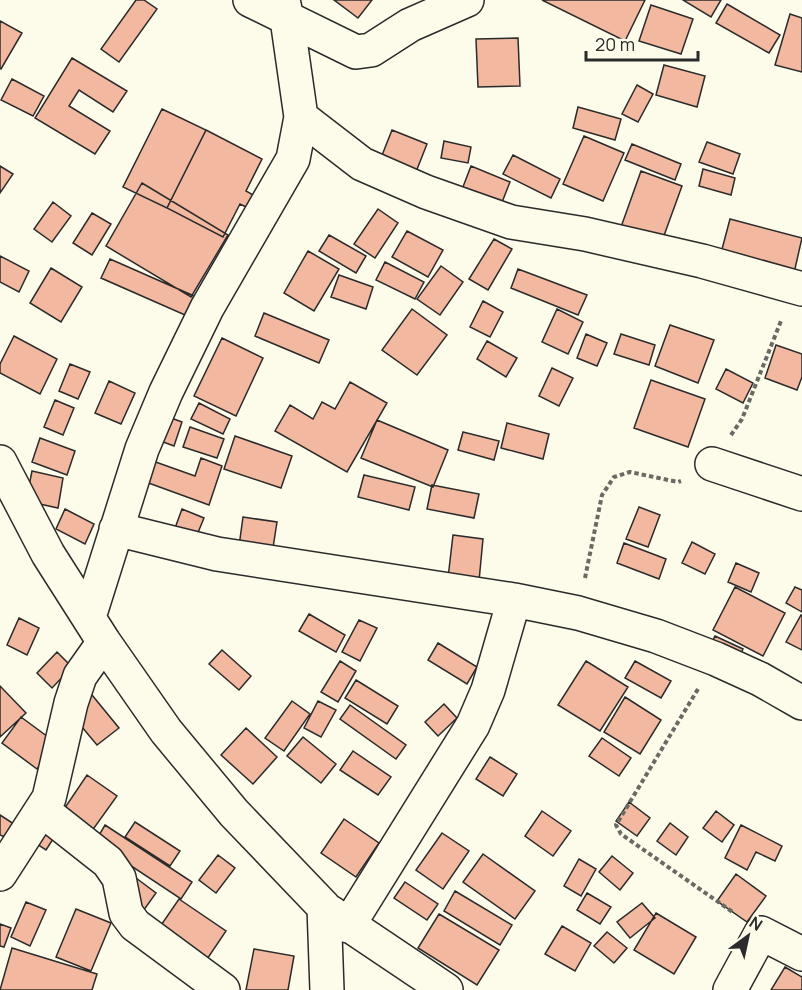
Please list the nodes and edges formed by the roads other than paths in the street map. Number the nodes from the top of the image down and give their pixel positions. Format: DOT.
graph roads {
  1 [pos="250,0"];
  2 [pos="467,0"];
  3 [pos="285,10"];
  4 [pos="301,117"];
  5 [pos="802,289"];
  6 [pos="0,462"];
  7 [pos="712,464"];
  8 [pos="802,494"];
  9 [pos="116,529"];
  10 [pos="514,600"];
  11 [pos="96,630"];
  12 [pos="802,703"];
  13 [pos="42,810"];
  14 [pos="0,874"];
  15 [pos="336,917"];
  16 [pos="802,954"];
  17 [pos="223,990"];
  18 [pos="327,990"];
  19 [pos="446,990"];
  20 [pos="730,990"];
  1 -- 3 [label="street"];
  2 -- 3 [label="street"];
  3 -- 4 [label="street"];
  4 -- 5 [label="street"];
  4 -- 9 [label="street"];
  6 -- 11 [label="street"];
  7 -- 8 [label="street"];
  9 -- 10 [label="street"];
  9 -- 11 [label="street"];
  10 -- 12 [label="street"];
  10 -- 15 [label="street"];
  11 -- 13 [label="street"];
  11 -- 15 [label="street"];
  13 -- 14 [label="street"];
  13 -- 17 [label="street"];
  15 -- 18 [label="street"];
  15 -- 19 [label="street"];
  16 -- 20 [label="street"];
}
